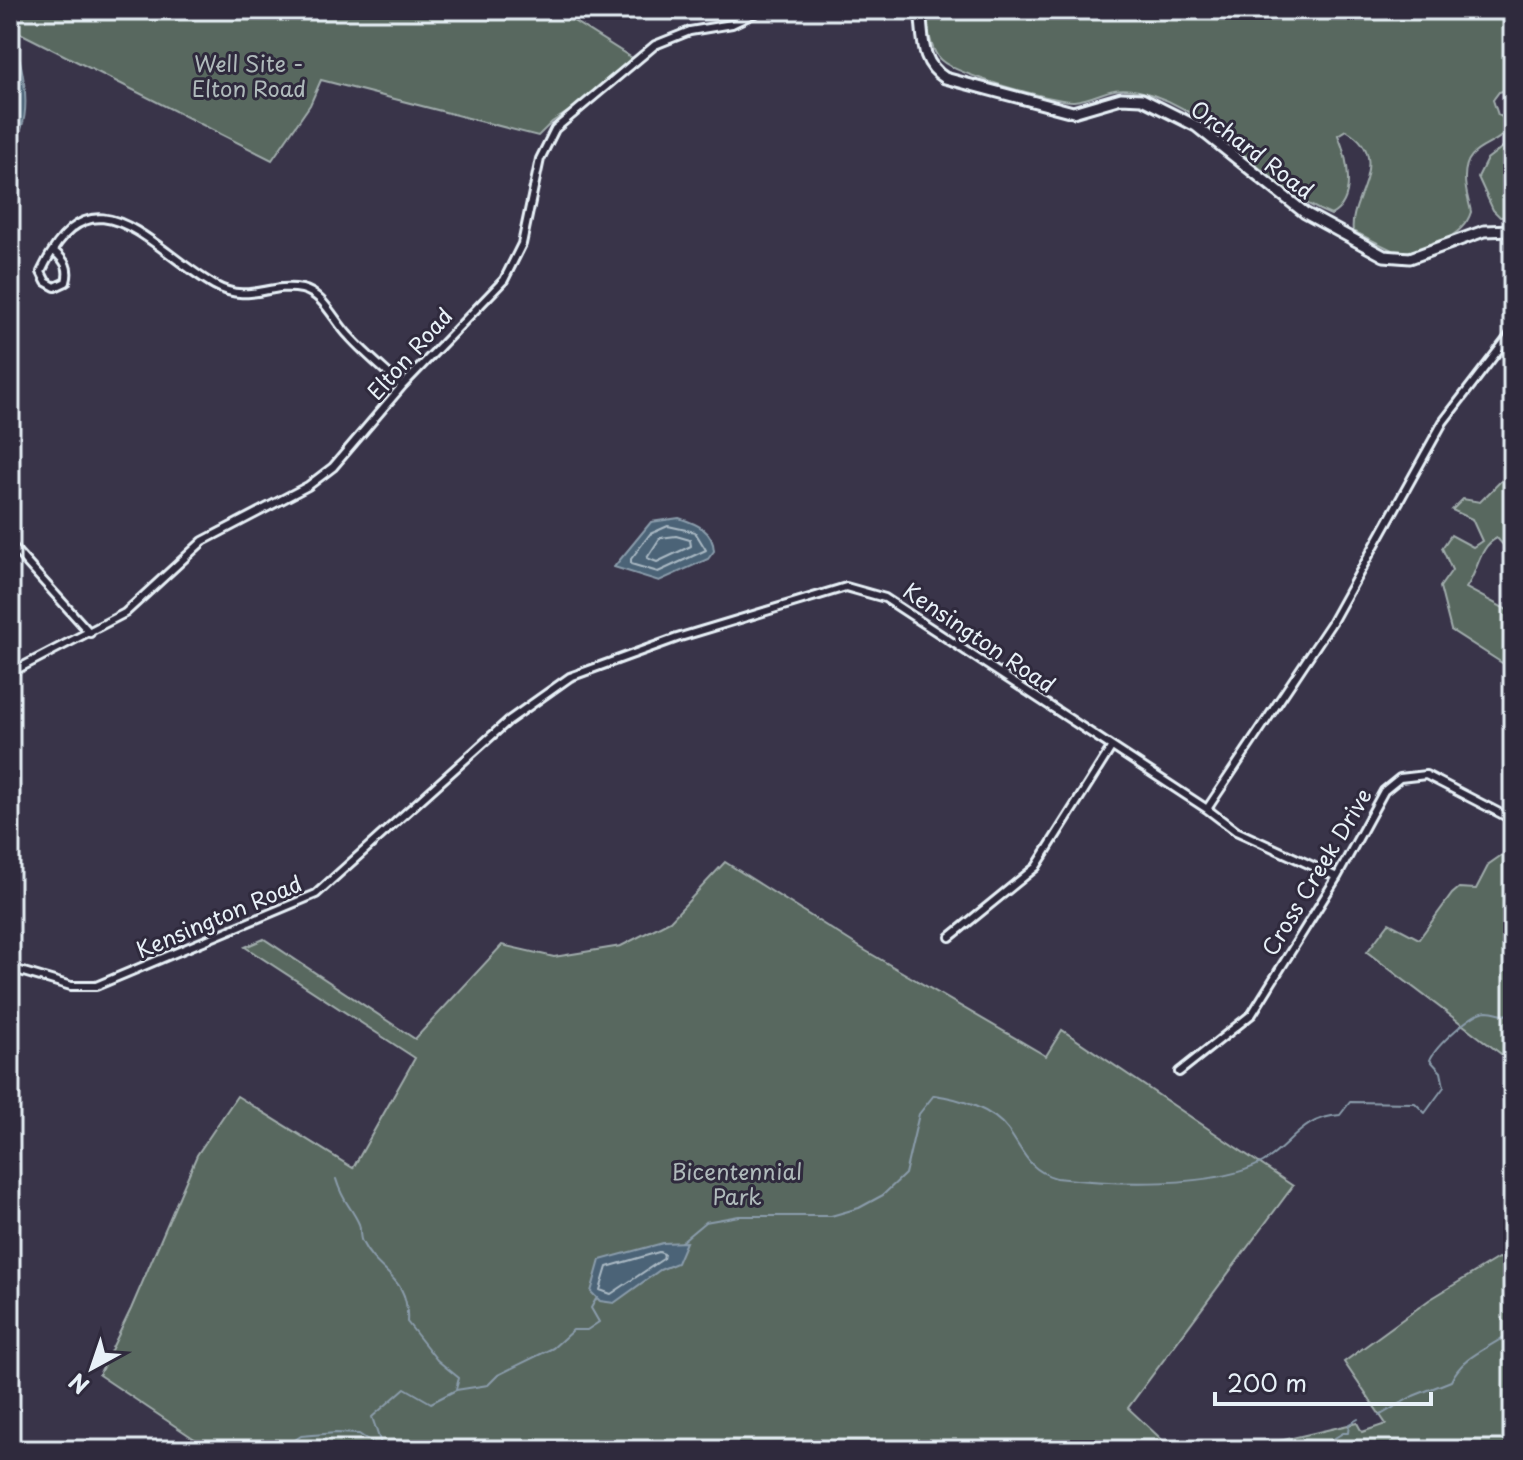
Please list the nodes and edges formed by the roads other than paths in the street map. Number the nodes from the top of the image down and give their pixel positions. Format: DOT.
graph roads {
  1 [pos="761,10"];
  2 [pos="920,10"];
  3 [pos="1513,230"];
  4 [pos="55,252"];
  5 [pos="1513,331"];
  6 [pos="402,386"];
  7 [pos="10,544"];
  8 [pos="90,633"];
  9 [pos="10,673"];
  10 [pos="1111,748"];
  11 [pos="1207,809"];
  12 [pos="1513,820"];
  13 [pos="1337,877"];
  14 [pos="950,937"];
  15 [pos="10,968"];
  16 [pos="1179,1072"];
  1 -- 6 [label="street, Elton Road"];
  2 -- 3 [label="street, Orchard Road"];
  4 -- 4 [label="street"];
  4 -- 6 [label="street"];
  5 -- 11 [label="street"];
  6 -- 8 [label="street, Elton Road"];
  7 -- 8 [label="street"];
  8 -- 9 [label="street, Elton Road"];
  10 -- 11 [label="street, Kensington Road"];
  10 -- 14 [label="street"];
  10 -- 15 [label="street, Kensington Road"];
  11 -- 13 [label="street, Kensington Road"];
  12 -- 13 [label="street, Cross Creek Drive"];
  13 -- 16 [label="street, Cross Creek Drive"];
}
